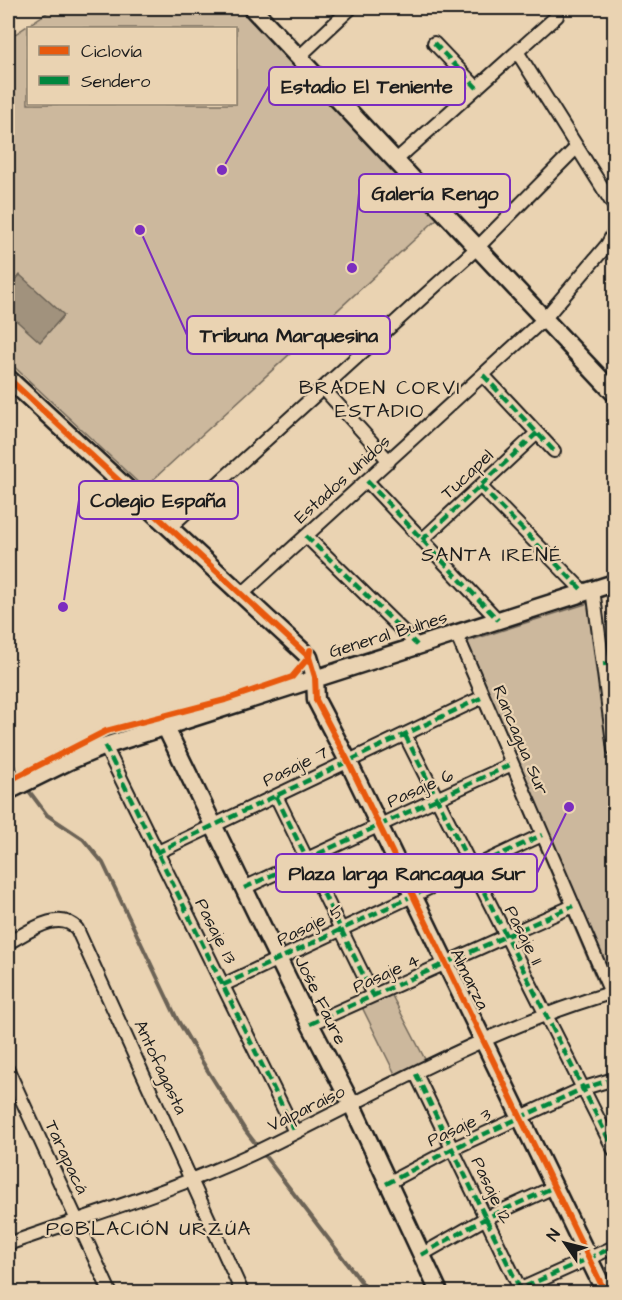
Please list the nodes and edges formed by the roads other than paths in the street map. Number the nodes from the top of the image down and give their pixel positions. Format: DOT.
graph roads {
  1 [pos="252,8"];
  2 [pos="351,8"];
  3 [pos="557,16"];
  4 [pos="435,43"];
  5 [pos="518,53"];
  6 [pos="299,57"];
  7 [pos="477,88"];
  8 [pos="577,147"];
  9 [pos="395,161"];
  10 [pos="615,206"];
  11 [pos="615,232"];
  12 [pos="478,247"];
  13 [pos="545,318"];
  14 [pos="483,375"];
  15 [pos="8,378"];
  16 [pos="323,388"];
  17 [pos="613,389"];
  18 [pos="537,433"];
  19 [pos="554,451"];
  20 [pos="389,461"];
  21 [pos="367,481"];
  22 [pos="480,486"];
  23 [pos="169,528"];
  24 [pos="306,536"];
  25 [pos="422,540"];
  26 [pos="615,583"];
  27 [pos="589,591"];
  28 [pos="241,595"];
  29 [pos="498,620"];
  30 [pos="456,633"];
  31 [pos="417,645"];
  32 [pos="609,664"];
  33 [pos="315,677"];
  34 [pos="483,697"];
  35 [pos="165,726"];
  36 [pos="405,735"];
  37 [pos="614,744"];
  38 [pos="105,746"];
  39 [pos="348,761"];
  40 [pos="512,764"];
  41 [pos="18,786"];
  42 [pos="276,796"];
  43 [pos="435,797"];
  44 [pos="378,824"];
  45 [pos="214,825"];
  46 [pos="543,834"];
  47 [pos="156,853"];
  48 [pos="306,858"];
  49 [pos="471,867"];
  50 [pos="244,888"];
  51 [pos="413,895"];
  52 [pos="573,906"];
  53 [pos="341,930"];
  54 [pos="505,937"];
  55 [pos="8,943"];
  56 [pos="279,961"];
  57 [pos="445,963"];
  58 [pos="223,985"];
  59 [pos="613,993"];
  60 [pos="373,995"];
  61 [pos="545,1015"];
  62 [pos="310,1024"];
  63 [pos="483,1042"];
  64 [pos="8,1070"];
  65 [pos="416,1074"];
  66 [pos="615,1079"];
  67 [pos="584,1088"];
  68 [pos="352,1105"];
  69 [pos="521,1119"];
  70 [pos="295,1132"];
  71 [pos="452,1149"];
  72 [pos="615,1150"];
  73 [pos="193,1180"];
  74 [pos="386,1184"];
  75 [pos="554,1187"];
  76 [pos="486,1218"];
  77 [pos="76,1220"];
  78 [pos="8,1244"];
  79 [pos="615,1247"];
  80 [pos="421,1255"];
  81 [pos="588,1258"];
  82 [pos="516,1291"];
  83 [pos="110,1293"];
  84 [pos="242,1293"];
  85 [pos="439,1293"];
  86 [pos="605,1293"];
  1 -- 6 [label="street"];
  2 -- 6 [label="street"];
  3 -- 5 [label="street"];
  4 -- 7 [label="street"];
  5 -- 7 [label="street"];
  5 -- 8 [label="street"];
  6 -- 9 [label="street"];
  7 -- 9 [label="street"];
  8 -- 10 [label="street"];
  8 -- 12 [label="street"];
  9 -- 12 [label="street"];
  11 -- 13 [label="street, Estados Unidos"];
  12 -- 13 [label="street"];
  12 -- 16 [label="street"];
  13 -- 14 [label="street, Estados Unidos"];
  13 -- 17 [label="street"];
  14 -- 18 [label="street"];
  14 -- 20 [label="street, Estados Unidos"];
  15 -- 23 [label="street, Almarza"];
  16 -- 20 [label="street"];
  16 -- 23 [label="street"];
  18 -- 19 [label="street"];
  18 -- 22 [label="street, Tucapel"];
  20 -- 21 [label="street, Estados Unidos"];
  21 -- 24 [label="street, Estados Unidos"];
  21 -- 25 [label="street"];
  22 -- 25 [label="street, Tucapel"];
  22 -- 27 [label="street"];
  23 -- 28 [label="street, Almarza"];
  24 -- 28 [label="street, Estados Unidos"];
  24 -- 31 [label="street"];
  25 -- 29 [label="street"];
  26 -- 27 [label="street, General Bulnes"];
  27 -- 29 [label="street, General Bulnes"];
  27 -- 32 [label="street"];
  28 -- 33 [label="street, Almarza"];
  29 -- 30 [label="street, General Bulnes"];
  30 -- 31 [label="street, General Bulnes"];
  30 -- 34 [label="street, Rancagua Sur"];
  31 -- 33 [label="street, General Bulnes"];
  32 -- 37 [label="street"];
  33 -- 35 [label="street, General Bulnes"];
  33 -- 39 [label="street, Almarza"];
  34 -- 36 [label="street, Pasaje 7"];
  34 -- 40 [label="street, Rancagua Sur"];
  35 -- 38 [label="street, General Bulnes"];
  35 -- 45 [label="street, Jośe Faure"];
  36 -- 39 [label="street, Pasaje 7"];
  36 -- 43 [label="street, Pasaje 11"];
  38 -- 41 [label="street, General Bulnes"];
  38 -- 47 [label="street, Pasaje 13"];
  39 -- 42 [label="street, Pasaje 7"];
  39 -- 44 [label="street, Almarza"];
  40 -- 43 [label="street, Pasaje 6"];
  40 -- 46 [label="street, Rancagua Sur"];
  42 -- 45 [label="street, Pasaje 7"];
  42 -- 48 [label="street"];
  43 -- 44 [label="street, Pasaje 6"];
  43 -- 49 [label="street, Pasaje 11"];
  44 -- 48 [label="street, Pasaje 6"];
  44 -- 51 [label="street, Almarza"];
  45 -- 47 [label="street, Pasaje 7"];
  45 -- 50 [label="street, Jośe Faure"];
  46 -- 49 [label="street, Pasaje 5"];
  46 -- 52 [label="street, Rancagua Sur"];
  47 -- 58 [label="street, Pasaje 13"];
  48 -- 50 [label="street, Pasaje 6"];
  48 -- 53 [label="street"];
  49 -- 51 [label="street, Pasaje 5"];
  49 -- 54 [label="street, Pasaje 11"];
  50 -- 56 [label="street, Jośe Faure"];
  51 -- 53 [label="street, Pasaje 5"];
  51 -- 57 [label="street, Almarza"];
  52 -- 54 [label="street, Pasaje 4"];
  52 -- 59 [label="street, Rancagua Sur"];
  53 -- 56 [label="street, Pasaje 5"];
  53 -- 60 [label="street"];
  54 -- 57 [label="street, Pasaje 4"];
  54 -- 61 [label="street, Pasaje 11"];
  55 -- 73 [label="street, Antofagasta"];
  56 -- 58 [label="street, Pasaje 5"];
  56 -- 62 [label="street, Jośe Faure"];
  57 -- 60 [label="street, Pasaje 4"];
  57 -- 63 [label="street, Almarza"];
  58 -- 70 [label="street, Pasaje 13"];
  59 -- 61 [label="street, Valparaíso"];
  60 -- 62 [label="street, Pasaje 4"];
  61 -- 63 [label="street, Valparaíso"];
  61 -- 67 [label="street, Pasaje 11"];
  62 -- 68 [label="street, Jośe Faure"];
  63 -- 65 [label="street, Valparaíso"];
  63 -- 69 [label="street, Almarza"];
  64 -- 77 [label="street, Tarapacá"];
  65 -- 68 [label="street, Valparaíso"];
  65 -- 71 [label="street, Pasaje 12"];
  66 -- 67 [label="street, Pasaje 3"];
  67 -- 69 [label="street, Pasaje 3"];
  67 -- 72 [label="street, Pasaje 11"];
  68 -- 70 [label="street, Valparaíso"];
  68 -- 74 [label="street, Jośe Faure"];
  69 -- 71 [label="street, Pasaje 3"];
  69 -- 75 [label="street, Almarza"];
  70 -- 73 [label="street, Valparaíso"];
  71 -- 74 [label="street, Pasaje 3"];
  71 -- 76 [label="street, Pasaje 12"];
  73 -- 77 [label="street, Valparaíso"];
  73 -- 84 [label="street, Antofagasta"];
  74 -- 80 [label="street, Jośe Faure"];
  75 -- 76 [label="street"];
  75 -- 81 [label="street, Almarza"];
  76 -- 80 [label="street"];
  76 -- 82 [label="street, Pasaje 12"];
  77 -- 78 [label="street, Valparaíso"];
  77 -- 83 [label="street, Tarapacá"];
  79 -- 81 [label="street"];
  80 -- 85 [label="street, Jośe Faure"];
  81 -- 82 [label="street"];
  81 -- 86 [label="street, Almarza"];
}
